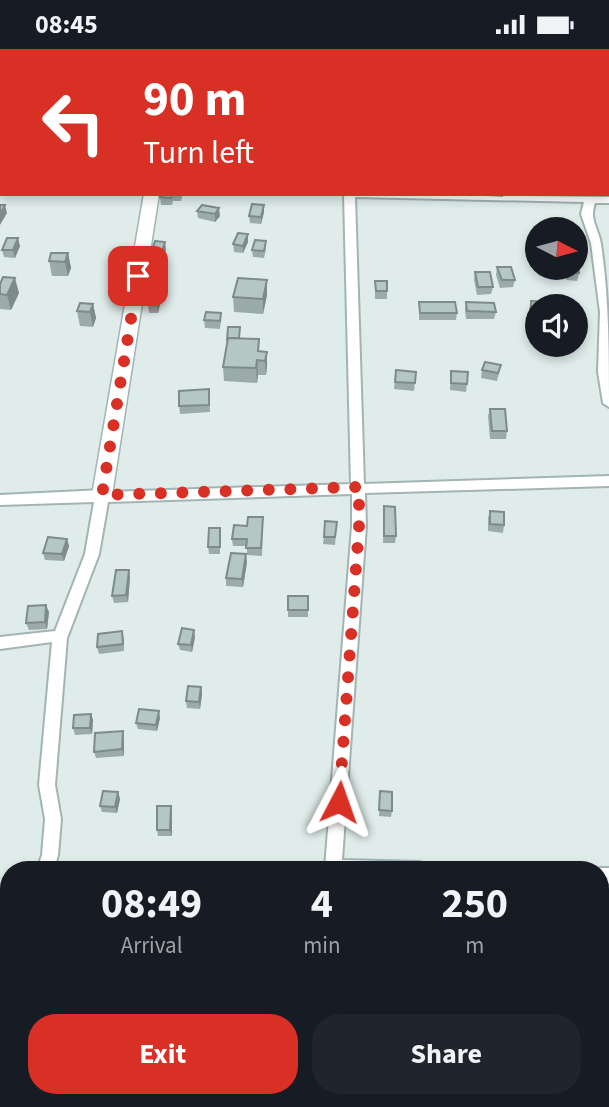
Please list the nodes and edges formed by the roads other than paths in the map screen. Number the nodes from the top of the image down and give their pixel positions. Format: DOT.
graph roads {
  1 [pos="152,196"];
  2 [pos="350,196"];
  3 [pos="419,196"];
  4 [pos="609,200"];
  5 [pos="590,201"];
  6 [pos="609,403"];
  7 [pos="609,481"];
  8 [pos="359,487"];
  9 [pos="102,495"];
  10 [pos="0,500"];
  11 [pos="60,638"];
  12 [pos="0,643"];
  13 [pos="48,861"];
  14 [pos="334,861"];
  1 -- 9 [label="street"];
  2 -- 8 [label="lane"];
  3 -- 5 [label="lane"];
  4 -- 5 [label="lane"];
  5 -- 6 [label="lane"];
  7 -- 8 [label="lane"];
  8 -- 9 [label="lane"];
  8 -- 14 [label="lane"];
  9 -- 10 [label="lane"];
  9 -- 11 [label="lane"];
  11 -- 12 [label="lane"];
  11 -- 13 [label="lane"];
}
